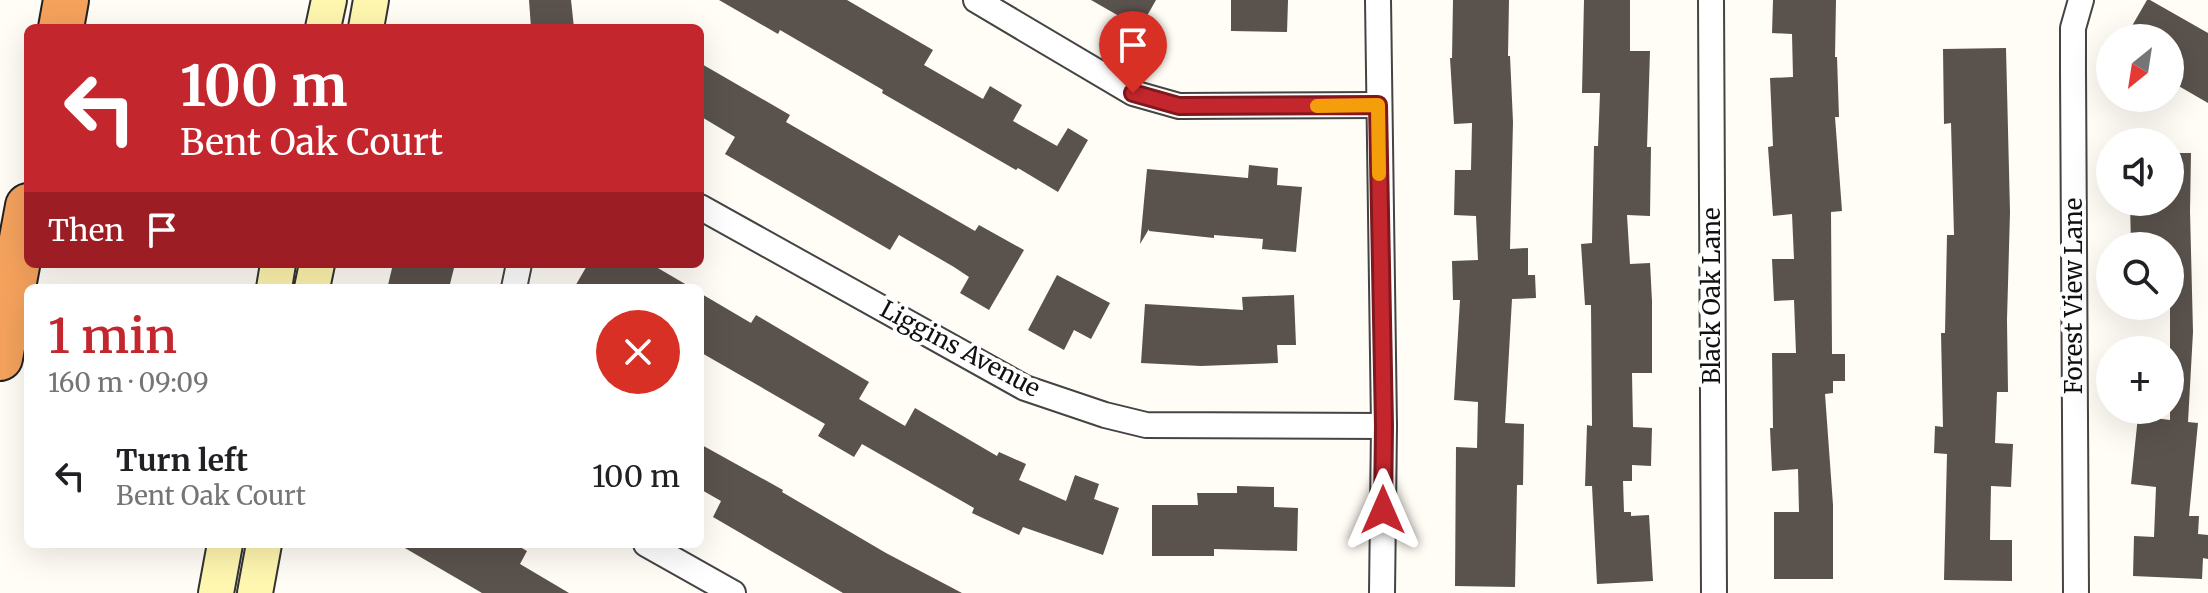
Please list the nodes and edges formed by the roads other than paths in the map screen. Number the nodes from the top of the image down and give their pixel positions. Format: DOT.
graph roads {
  1 [pos="66,0"];
  2 [pos="329,0"];
  3 [pos="371,0"];
  4 [pos="976,0"];
  5 [pos="1378,0"];
  6 [pos="1711,0"];
  7 [pos="2081,0"];
  8 [pos="62,24"];
  9 [pos="324,24"];
  10 [pos="367,24"];
  11 [pos="1378,105"];
  12 [pos="704,209"];
  13 [pos="24,228"];
  14 [pos="0,358"];
  15 [pos="1384,426"];
  16 [pos="224,548"];
  17 [pos="263,548"];
  18 [pos="653,548"];
  19 [pos="216,593"];
  20 [pos="255,593"];
  21 [pos="733,593"];
  22 [pos="1382,593"];
  23 [pos="1714,593"];
  24 [pos="2076,593"];
  1 -- 8 [label="highway"];
  2 -- 9 [label="street"];
  3 -- 10 [label="street"];
  4 -- 11 [label="street"];
  5 -- 11 [label="street"];
  6 -- 23 [label="street, Black Oak Lane"];
  7 -- 24 [label="street, Forest View Lane"];
  11 -- 15 [label="street"];
  12 -- 15 [label="street, Liggins Avenue"];
  13 -- 14 [label="highway"];
  15 -- 22 [label="street"];
  16 -- 19 [label="street"];
  17 -- 20 [label="street"];
  18 -- 21 [label="street"];
}
